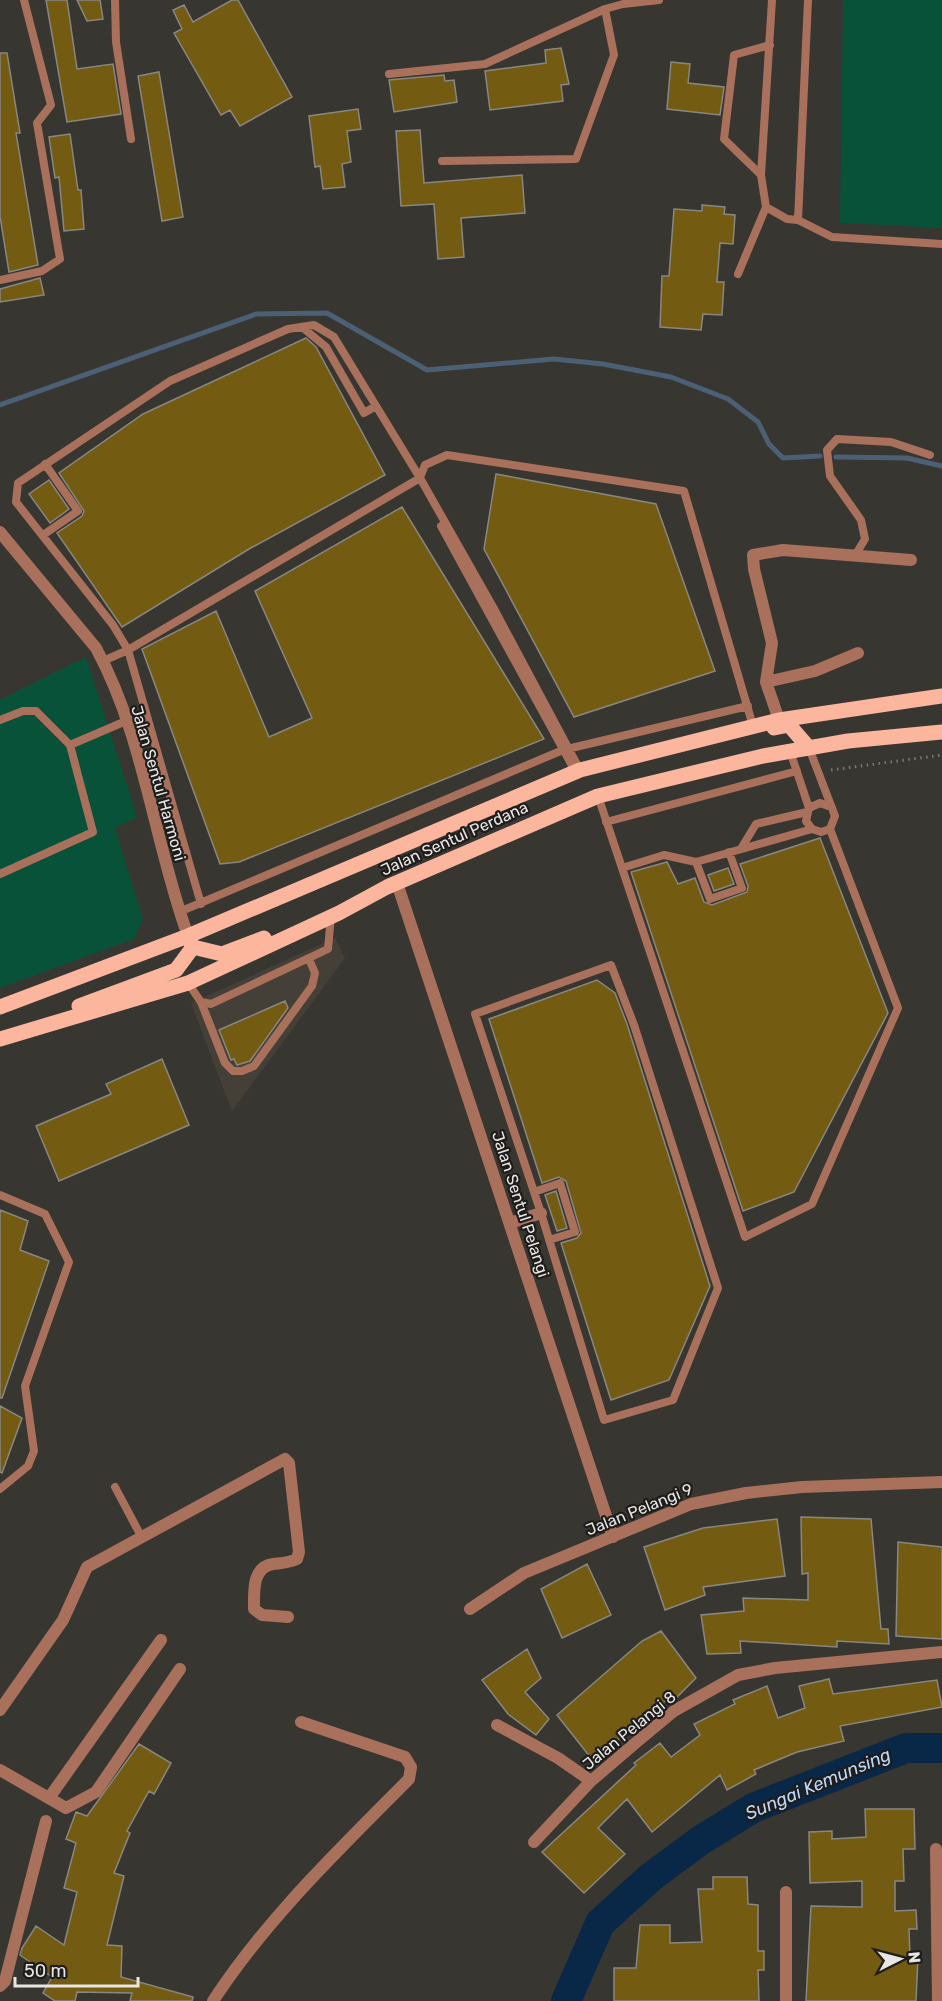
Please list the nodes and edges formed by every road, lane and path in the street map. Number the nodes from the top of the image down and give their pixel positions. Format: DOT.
graph roads {
  1 [pos="24,0"];
  2 [pos="115,0"];
  3 [pos="659,0"];
  4 [pos="772,0"];
  5 [pos="808,0"];
  6 [pos="623,2"];
  7 [pos="605,9"];
  8 [pos="770,45"];
  9 [pos="389,74"];
  10 [pos="131,139"];
  11 [pos="442,161"];
  12 [pos="761,175"];
  13 [pos="766,207"];
  14 [pos="798,219"];
  15 [pos="942,244"];
  16 [pos="738,274"];
  17 [pos="0,280"];
  18 [pos="302,327"];
  19 [pos="376,406"];
  20 [pos="930,455"];
  21 [pos="45,464"];
  22 [pos="420,478"];
  23 [pos="0,532"];
  24 [pos="43,535"];
  25 [pos="856,554"];
  26 [pos="911,560"];
  27 [pos="128,650"];
  28 [pos="858,653"];
  29 [pos="103,661"];
  30 [pos="766,682"];
  31 [pos="942,696"];
  32 [pos="748,706"];
  33 [pos="841,710"];
  34 [pos="0,720"];
  35 [pos="778,720"];
  36 [pos="126,721"];
  37 [pos="747,727"];
  38 [pos="942,732"];
  39 [pos="805,743"];
  40 [pos="70,745"];
  41 [pos="566,749"];
  42 [pos="790,751"];
  43 [pos="942,755"];
  44 [pos="577,770"];
  45 [pos="797,771"];
  46 [pos="818,771"];
  47 [pos="598,796"];
  48 [pos="831,807"];
  49 [pos="808,810"];
  50 [pos="606,822"];
  51 [pos="812,829"];
  52 [pos="830,829"];
  53 [pos="742,848"];
  54 [pos="729,852"];
  55 [pos="696,862"];
  56 [pos="622,868"];
  57 [pos="0,874"];
  58 [pos="397,883"];
  59 [pos="201,904"];
  60 [pos="179,912"];
  61 [pos="331,916"];
  62 [pos="308,927"];
  63 [pos="191,941"];
  64 [pos="309,959"];
  65 [pos="188,984"];
  66 [pos="201,1002"];
  67 [pos="0,1007"];
  68 [pos="4,1037"];
  69 [pos="534,1192"];
  70 [pos="0,1195"];
  71 [pos="541,1213"];
  72 [pos="510,1223"];
  73 [pos="549,1240"];
  74 [pos="942,1482"];
  75 [pos="115,1487"];
  76 [pos="0,1489"];
  77 [pos="141,1536"];
  78 [pos="613,1537"];
  79 [pos="471,1609"];
  80 [pos="288,1617"];
  81 [pos="161,1640"];
  82 [pos="942,1652"];
  83 [pos="180,1669"];
  84 [pos="0,1710"];
  85 [pos="301,1722"];
  86 [pos="497,1725"];
  87 [pos="0,1770"];
  88 [pos="591,1781"];
  89 [pos="49,1798"];
  90 [pos="46,1821"];
  91 [pos="534,1842"];
  92 [pos="936,1849"];
  93 [pos="786,1892"];
  94 [pos="0,1986"];
  95 [pos="213,2001"];
  96 [pos="786,2001"];
  97 [pos="938,2001"];
  1 -- 17 [label="lane"];
  2 -- 10 [label="lane"];
  3 -- 6 [label="lane"];
  4 -- 8 [label="lane"];
  5 -- 14 [label="lane"];
  6 -- 7 [label="lane"];
  7 -- 9 [label="lane"];
  7 -- 11 [label="lane"];
  8 -- 12 [label="lane"];
  8 -- 12 [label="lane"];
  12 -- 13 [label="lane"];
  13 -- 14 [label="lane"];
  13 -- 16 [label="lane"];
  14 -- 15 [label="lane"];
  18 -- 19 [label="lane"];
  18 -- 19 [label="lane"];
  18 -- 21 [label="lane"];
  19 -- 22 [label="lane"];
  20 -- 25 [label="lane"];
  21 -- 24 [label="lane"];
  21 -- 24 [label="lane"];
  22 -- 27 [label="lane"];
  22 -- 32 [label="lane"];
  22 -- 41 [label="lane"];
  23 -- 29 [label="street, Jalan Sentul Harmoni"];
  24 -- 27 [label="lane"];
  25 -- 26 [label="street"];
  25 -- 30 [label="street"];
  27 -- 29 [label="lane"];
  27 -- 59 [label="lane"];
  28 -- 30 [label="street"];
  29 -- 36 [label="street, Jalan Sentul Harmoni"];
  30 -- 35 [label="street"];
  31 -- 33 [label="main road, Jalan Sentul Perdana"];
  32 -- 37 [label="lane"];
  32 -- 41 [label="lane"];
  33 -- 35 [label="main road, Jalan Sentul Perdana"];
  33 -- 39 [label="main road"];
  34 -- 40 [label="lane"];
  35 -- 37 [label="main road, Jalan Sentul Perdana"];
  36 -- 40 [label="lane"];
  36 -- 60 [label="street, Jalan Sentul Harmoni"];
  37 -- 39 [label="main road"];
  37 -- 44 [label="main road, Jalan Sentul Perdana"];
  38 -- 39 [label="main road, Jalan Sentul Perdana"];
  39 -- 42 [label="main road, Jalan Sentul Perdana"];
  39 -- 46 [label="lane"];
  40 -- 57 [label="lane"];
  41 -- 44 [label="lane"];
  41 -- 59 [label="lane"];
  42 -- 45 [label="lane"];
  42 -- 47 [label="main road, Jalan Sentul Perdana"];
  43 -- 46 [label="path"];
  44 -- 63 [label="main road, Jalan Sentul Perdana"];
  45 -- 49 [label="lane"];
  45 -- 50 [label="lane"];
  46 -- 48 [label="lane"];
  47 -- 50 [label="lane"];
  47 -- 58 [label="main road, Jalan Sentul Perdana"];
  48 -- 49 [label="lane"];
  48 -- 52 [label="lane"];
  49 -- 51 [label="lane"];
  49 -- 53 [label="lane"];
  50 -- 56 [label="lane"];
  51 -- 52 [label="lane"];
  51 -- 53 [label="lane"];
  52 -- 56 [label="lane"];
  53 -- 54 [label="lane"];
  54 -- 55 [label="lane"];
  54 -- 55 [label="lane"];
  55 -- 56 [label="lane"];
  58 -- 61 [label="main road, Jalan Sentul Perdana"];
  58 -- 72 [label="street, Jalan Sentul Pelangi"];
  59 -- 60 [label="lane"];
  60 -- 63 [label="street, Jalan Sentul Harmoni"];
  61 -- 62 [label="main road, Jalan Sentul Perdana"];
  61 -- 64 [label="lane"];
  62 -- 63 [label="main road"];
  62 -- 65 [label="main road, Jalan Sentul Perdana"];
  63 -- 67 [label="main road, Jalan Sentul Perdana"];
  63 -- 68 [label="main road"];
  64 -- 66 [label="lane"];
  64 -- 66 [label="lane"];
  65 -- 66 [label="lane"];
  65 -- 68 [label="main road, Jalan Sentul Perdana"];
  69 -- 71 [label="lane"];
  69 -- 73 [label="lane"];
  69 -- 73 [label="lane"];
  70 -- 76 [label="lane"];
  71 -- 72 [label="street"];
  71 -- 73 [label="lane"];
  72 -- 78 [label="street, Jalan Sentul Pelangi"];
  74 -- 78 [label="street, Jalan Pelangi 9"];
  75 -- 77 [label="lane"];
  77 -- 80 [label="street"];
  77 -- 84 [label="street"];
  78 -- 79 [label="street, Jalan Pelangi 9"];
  81 -- 89 [label="street"];
  82 -- 88 [label="street, Jalan Pelangi 8"];
  83 -- 89 [label="street"];
  85 -- 95 [label="street"];
  86 -- 88 [label="street"];
  87 -- 89 [label="street"];
  88 -- 91 [label="street, Jalan Pelangi 8"];
  90 -- 94 [label="street"];
  92 -- 97 [label="street"];
  93 -- 96 [label="street"];
}
